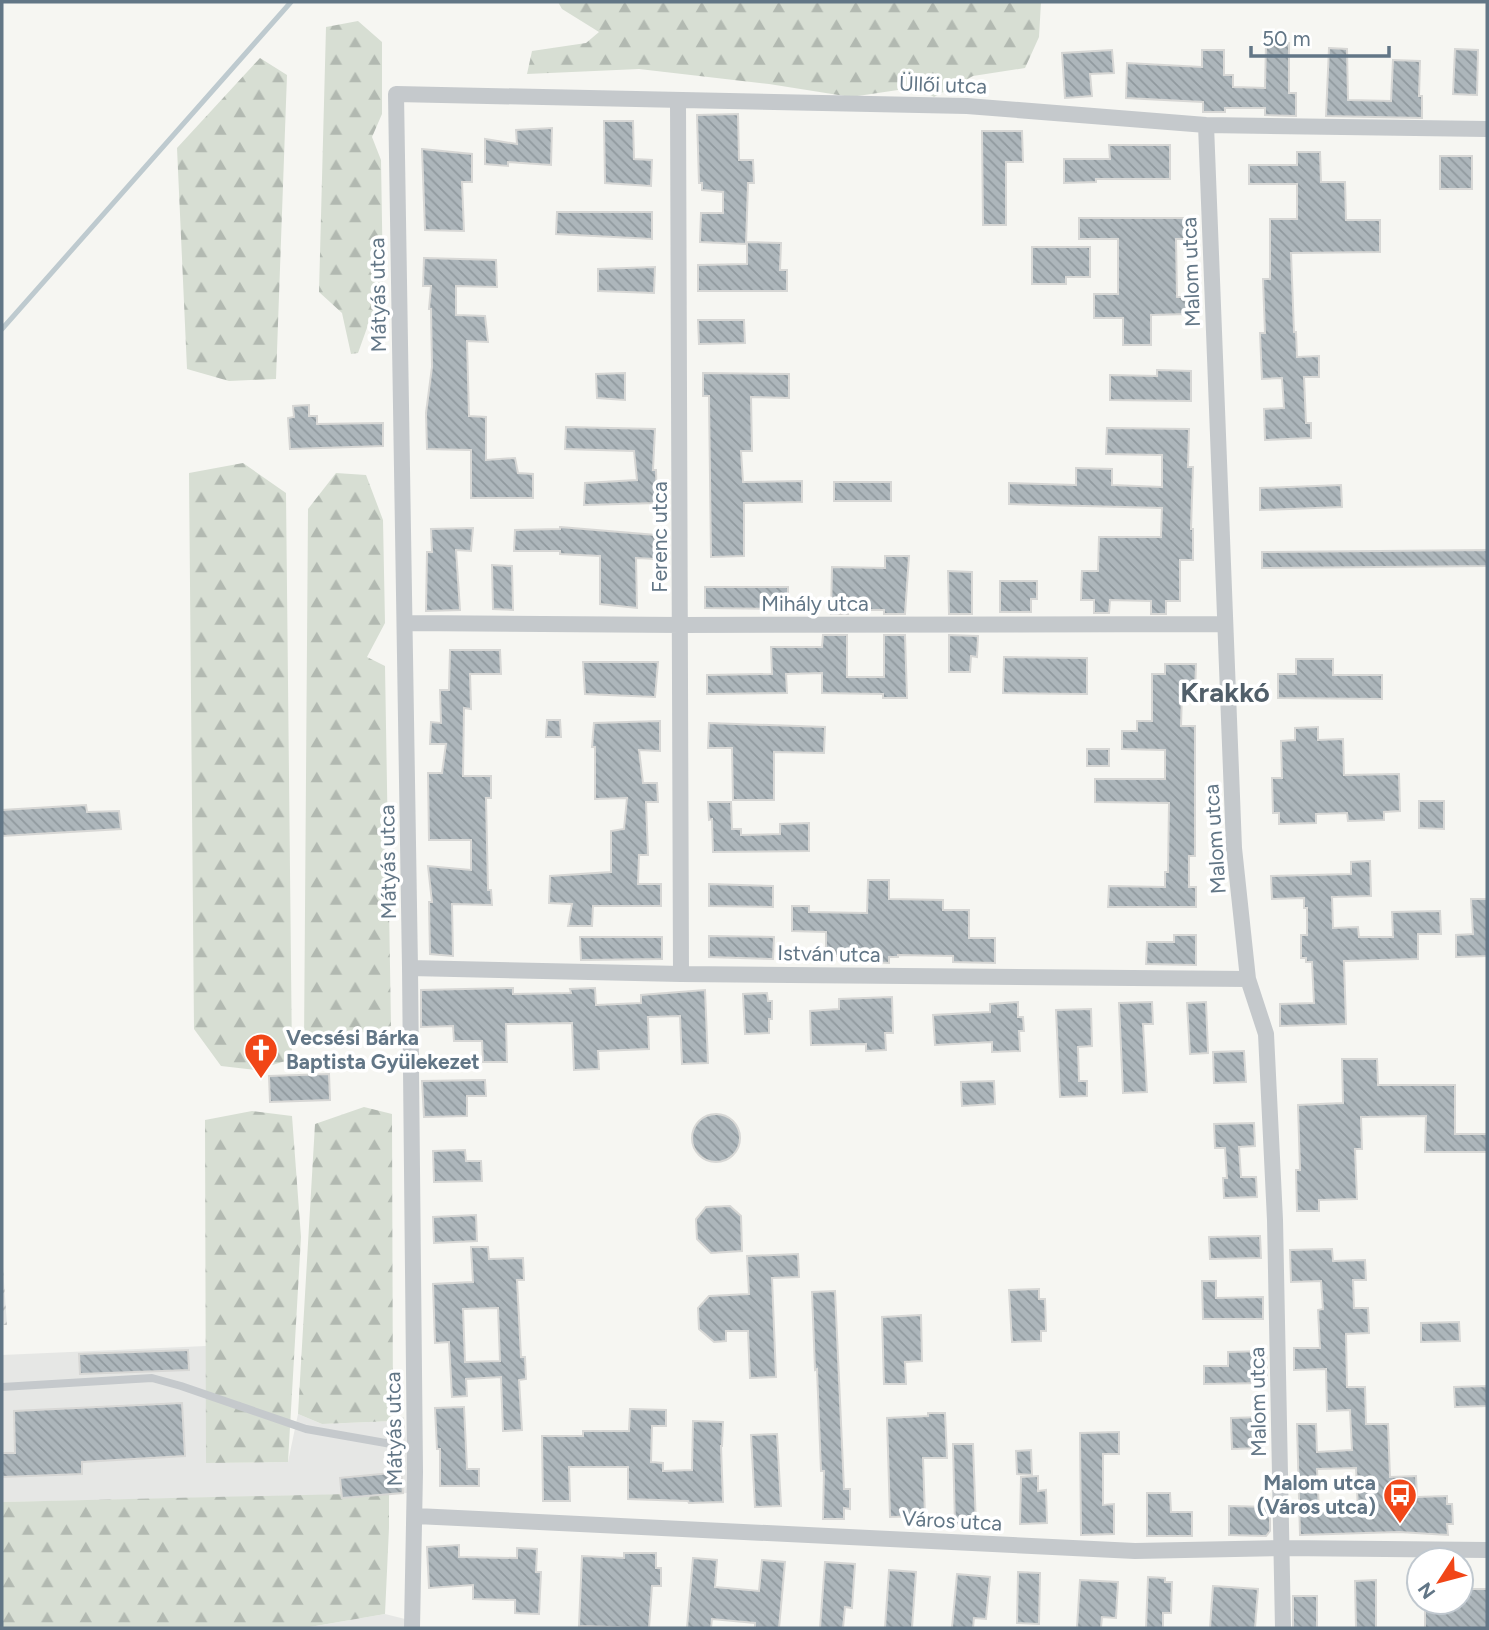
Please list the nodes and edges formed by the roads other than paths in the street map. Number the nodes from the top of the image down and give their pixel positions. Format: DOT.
graph roads {
  1 [pos="396,94"];
  2 [pos="678,100"];
  3 [pos="1206,125"];
  4 [pos="1487,129"];
  5 [pos="405,622"];
  6 [pos="1224,624"];
  7 [pos="681,625"];
  8 [pos="410,968"];
  9 [pos="681,974"];
  10 [pos="1248,979"];
  11 [pos="2,1387"];
  12 [pos="414,1448"];
  13 [pos="416,1516"];
  14 [pos="1283,1548"];
  15 [pos="1487,1550"];
  16 [pos="412,1628"];
  17 [pos="1283,1628"];
  1 -- 2 [label="street, Üllői utca"];
  1 -- 5 [label="street, Mátyás utca"];
  2 -- 3 [label="street, Üllői utca"];
  2 -- 7 [label="street, Ferenc utca"];
  3 -- 4 [label="street, Üllői utca"];
  3 -- 6 [label="street, Malom utca"];
  5 -- 7 [label="street, Mihály utca"];
  5 -- 8 [label="street, Mátyás utca"];
  6 -- 7 [label="street, Mihály utca"];
  6 -- 10 [label="street, Malom utca"];
  7 -- 9 [label="street, Ferenc utca"];
  8 -- 9 [label="street, István utca"];
  8 -- 12 [label="street, Mátyás utca"];
  9 -- 10 [label="street, István utca"];
  10 -- 14 [label="street, Malom utca"];
  11 -- 12 [label="lane"];
  12 -- 13 [label="street, Mátyás utca"];
  13 -- 14 [label="street, Város utca"];
  13 -- 16 [label="street, Mátyás utca"];
  14 -- 15 [label="street, Város utca"];
  14 -- 17 [label="street, Malom utca"];
}
